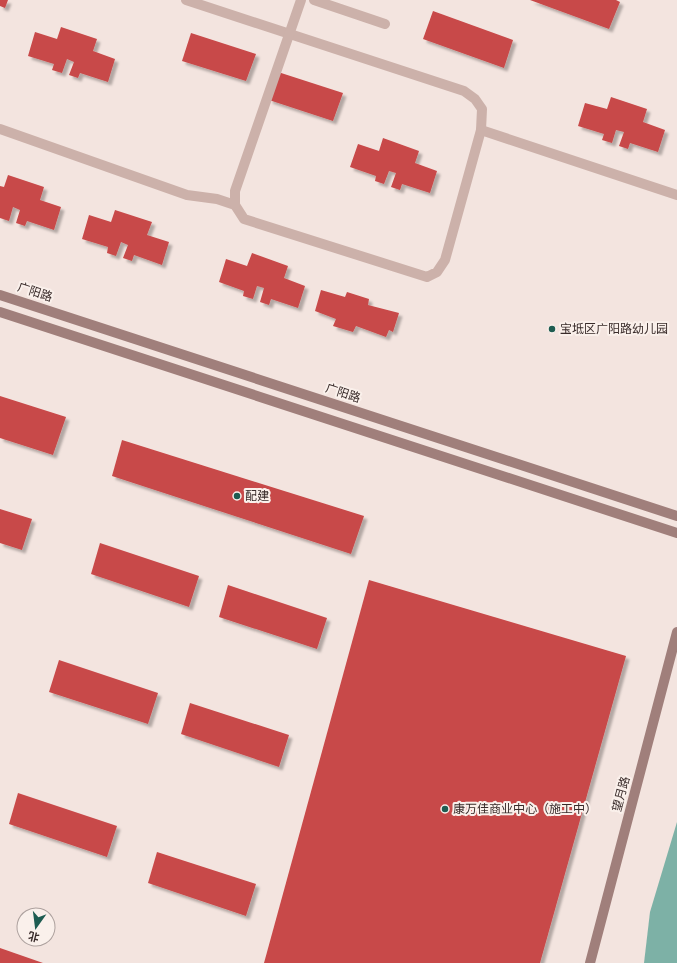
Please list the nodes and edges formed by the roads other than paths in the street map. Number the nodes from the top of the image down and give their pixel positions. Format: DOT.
graph roads {
  1 [pos="186,0"];
  2 [pos="301,0"];
  3 [pos="314,0"];
  4 [pos="385,24"];
  5 [pos="290,34"];
  6 [pos="0,129"];
  7 [pos="481,130"];
  8 [pos="677,195"];
  9 [pos="235,205"];
  10 [pos="0,295"];
  11 [pos="0,312"];
  12 [pos="677,516"];
  13 [pos="677,533"];
  14 [pos="677,632"];
  15 [pos="590,963"];
  1 -- 5 [label="street"];
  2 -- 5 [label="street"];
  3 -- 4 [label="street"];
  5 -- 7 [label="street"];
  5 -- 9 [label="street"];
  6 -- 9 [label="street"];
  7 -- 8 [label="street"];
  7 -- 9 [label="street"];
  10 -- 12 [label="street, 广阳路"];
  11 -- 13 [label="street"];
  14 -- 15 [label="street, 望月路"];
}
